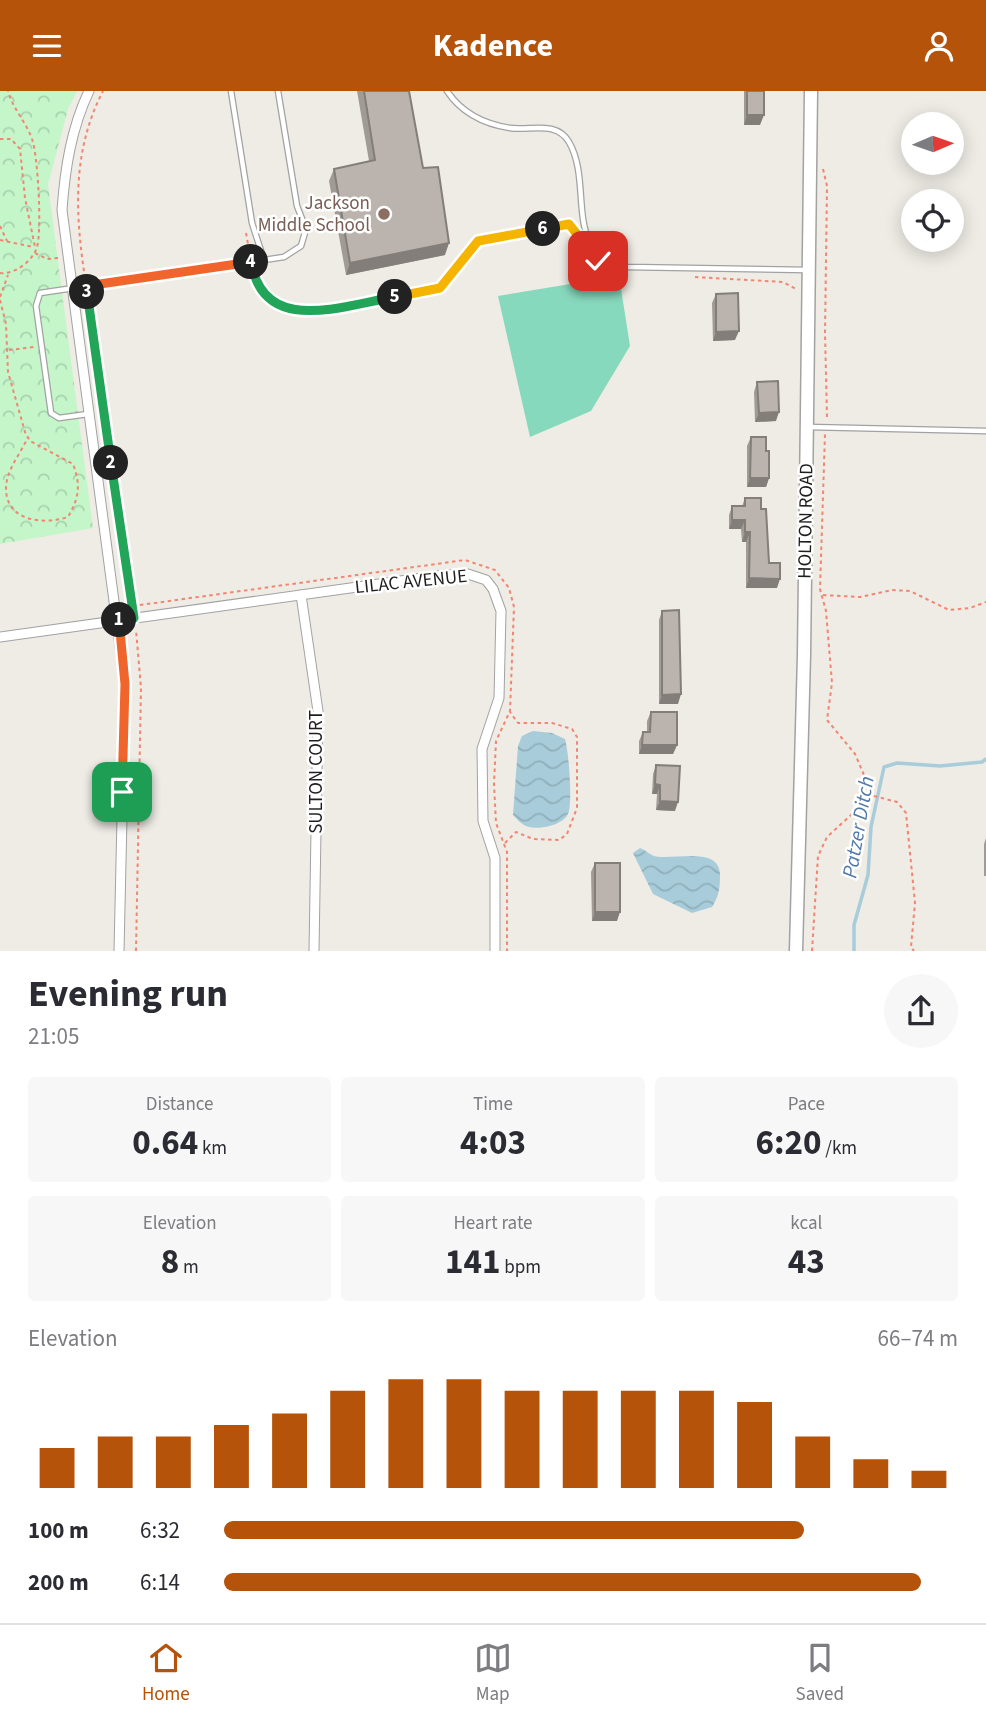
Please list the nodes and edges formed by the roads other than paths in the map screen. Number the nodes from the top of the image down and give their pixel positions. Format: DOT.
graph roads {
  1 [pos="89,91"];
  2 [pos="231,91"];
  3 [pos="278,91"];
  4 [pos="447,91"];
  5 [pos="811,91"];
  6 [pos="264,260"];
  7 [pos="809,270"];
  8 [pos="71,288"];
  9 [pos="89,414"];
  10 [pos="807,428"];
  11 [pos="986,431"];
  12 [pos="301,595"];
  13 [pos="119,620"];
  14 [pos="0,637"];
  15 [pos="120,951"];
  16 [pos="314,951"];
  17 [pos="495,951"];
  18 [pos="796,951"];
  1 -- 8 [label="street"];
  2 -- 6 [label="lane"];
  3 -- 6 [label="lane"];
  4 -- 7 [label="lane"];
  5 -- 7 [label="street, HOLTON ROAD"];
  6 -- 8 [label="lane"];
  7 -- 10 [label="street, HOLTON ROAD"];
  8 -- 9 [label="street"];
  8 -- 9 [label="lane"];
  9 -- 13 [label="street"];
  10 -- 11 [label="lane"];
  10 -- 18 [label="street, HOLTON ROAD"];
  12 -- 13 [label="street, LILAC AVENUE"];
  12 -- 16 [label="street, SULTON COURT"];
  12 -- 17 [label="street, LILAC AVENUE"];
  13 -- 14 [label="street, LILAC AVENUE"];
  13 -- 15 [label="street"];
}
